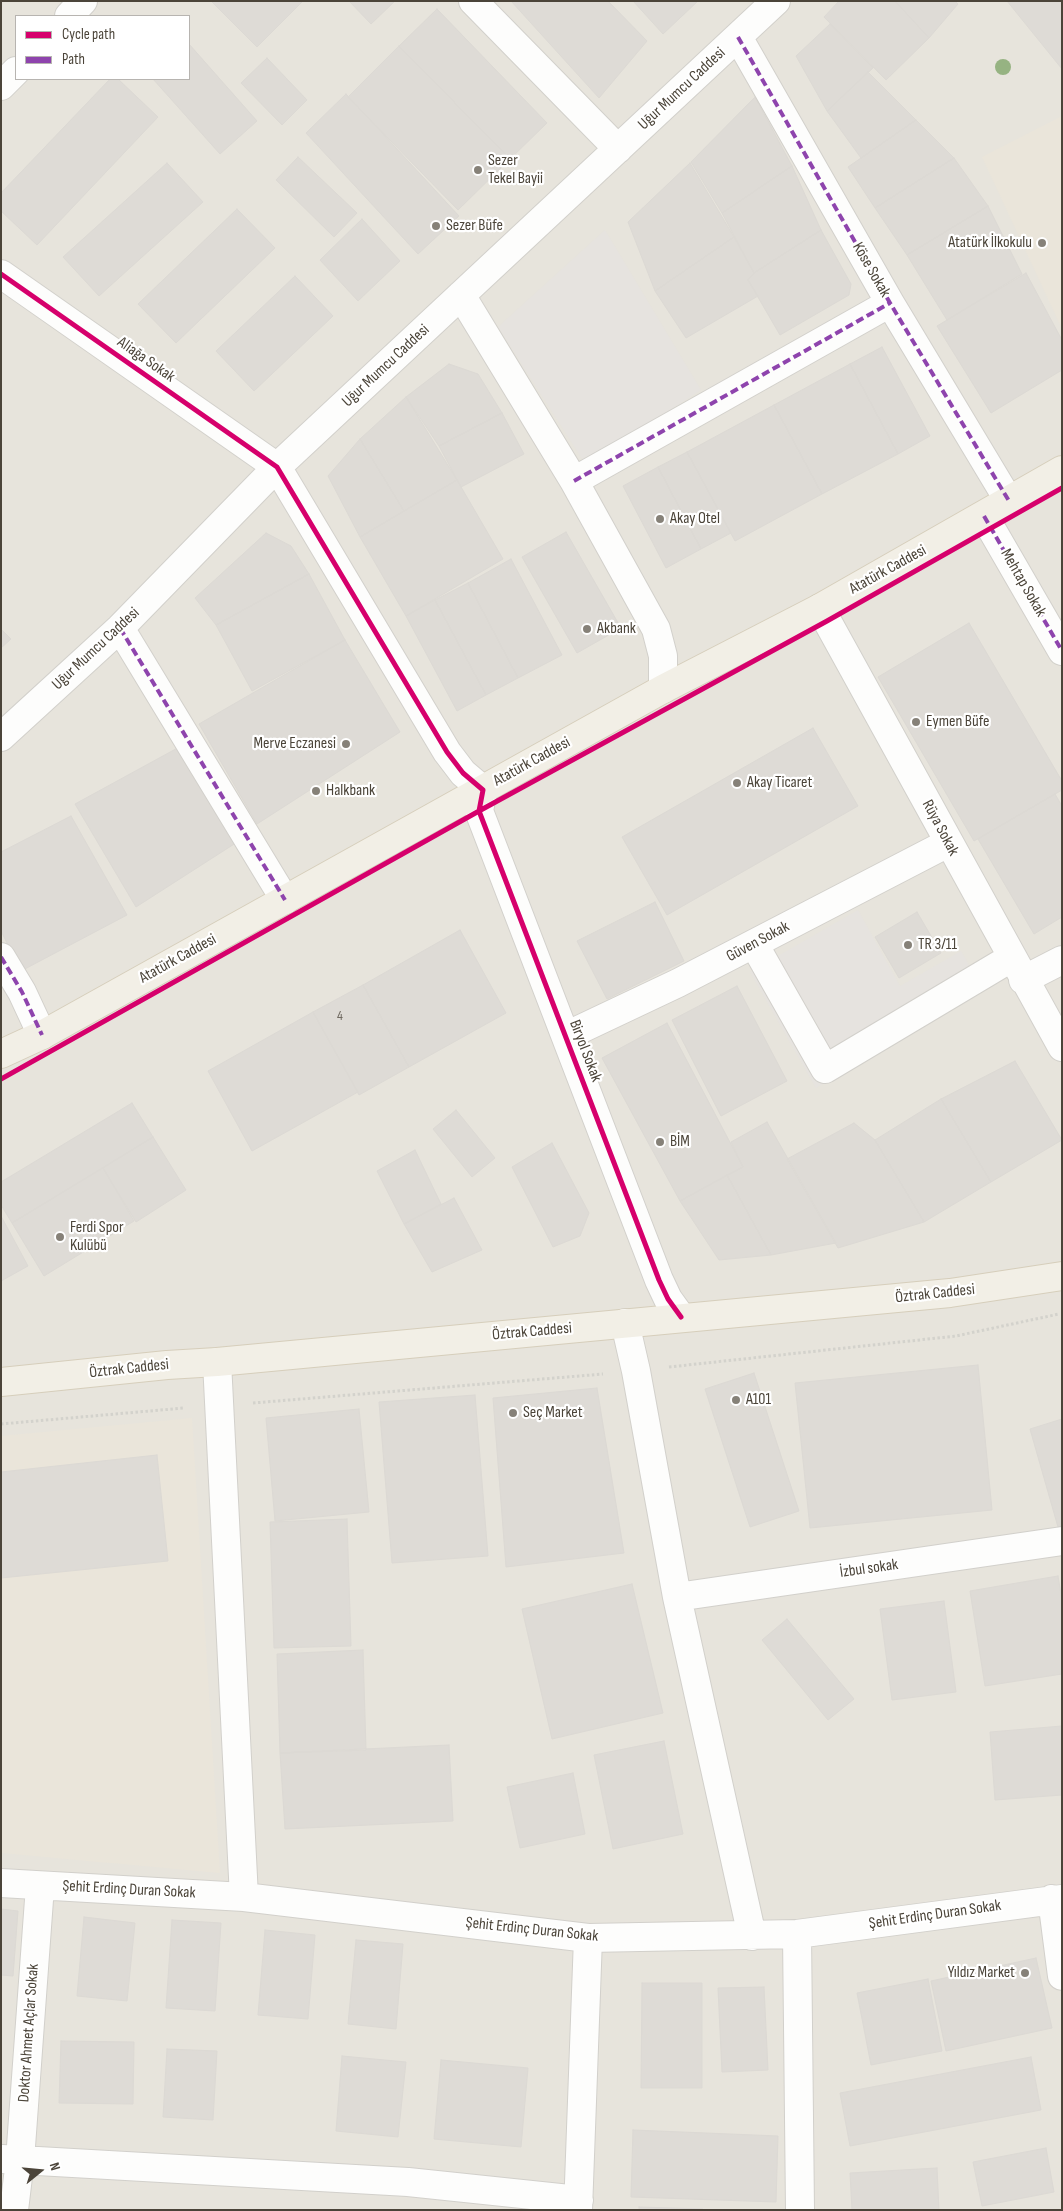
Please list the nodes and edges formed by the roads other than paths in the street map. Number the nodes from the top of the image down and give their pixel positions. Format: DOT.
graph roads {
  1 [pos="83,1"];
  2 [pos="473,1"];
  3 [pos="776,1"];
  4 [pos="70,15"];
  5 [pos="738,37"];
  6 [pos="15,72"];
  7 [pos="1,86"];
  8 [pos="618,149"];
  9 [pos="1,274"];
  10 [pos="462,295"];
  11 [pos="890,303"];
  12 [pos="277,466"];
  13 [pos="1062,470"];
  14 [pos="574,481"];
  15 [pos="1009,501"];
  16 [pos="984,516"];
  17 [pos="820,608"];
  18 [pos="120,628"];
  19 [pos="1062,651"];
  20 [pos="663,689"];
  21 [pos="1,736"];
  22 [pos="483,790"];
  23 [pos="948,843"];
  24 [pos="285,900"];
  25 [pos="754,944"];
  26 [pos="1,957"];
  27 [pos="1062,960"];
  28 [pos="1017,969"];
  29 [pos="42,1034"];
  30 [pos="566,1036"];
  31 [pos="1062,1047"];
  32 [pos="1,1054"];
  33 [pos="1062,1276"];
  34 [pos="681,1317"];
  35 [pos="625,1323"];
  36 [pos="217,1362"];
  37 [pos="1,1382"];
  38 [pos="1062,1541"];
  39 [pos="677,1597"];
  40 [pos="1,1882"];
  41 [pos="40,1886"];
  42 [pos="244,1897"];
  43 [pos="1057,1899"];
  44 [pos="797,1934"];
  45 [pos="752,1936"];
  46 [pos="588,1938"];
  47 [pos="1062,1976"];
  48 [pos="11,2160"];
  49 [pos="579,2205"];
  50 [pos="14,2210"];
  51 [pos="800,2210"];
  1 -- 4 [label="street"];
  2 -- 8 [label="street"];
  3 -- 5 [label="street, Uğur Mumcu Caddesi"];
  5 -- 8 [label="street, Uğur Mumcu Caddesi"];
  5 -- 11 [label="street, Köse Sokak"];
  6 -- 7 [label="street"];
  8 -- 10 [label="street, Uğur Mumcu Caddesi"];
  9 -- 12 [label="street, Aliağa Sokak"];
  10 -- 12 [label="street, Uğur Mumcu Caddesi"];
  10 -- 14 [label="street"];
  11 -- 14 [label="street"];
  11 -- 15 [label="street, Köse Sokak"];
  12 -- 18 [label="street, Uğur Mumcu Caddesi"];
  12 -- 22 [label="street"];
  13 -- 15 [label="main road, Atatürk Caddesi"];
  14 -- 20 [label="street"];
  15 -- 16 [label="main road, Atatürk Caddesi"];
  16 -- 17 [label="main road, Atatürk Caddesi"];
  16 -- 19 [label="street, Mehtap Sokak"];
  17 -- 20 [label="main road, Atatürk Caddesi"];
  17 -- 23 [label="street, Rüya Sokak"];
  18 -- 21 [label="street, Uğur Mumcu Caddesi"];
  18 -- 24 [label="street"];
  20 -- 22 [label="main road, Atatürk Caddesi"];
  22 -- 24 [label="main road, Atatürk Caddesi"];
  22 -- 30 [label="street, Biryol Sokak"];
  23 -- 25 [label="street, Güven Sokak"];
  23 -- 28 [label="street, Rüya Sokak"];
  24 -- 29 [label="main road, Atatürk Caddesi"];
  25 -- 28 [label="street"];
  25 -- 30 [label="street, Güven Sokak"];
  26 -- 29 [label="street"];
  27 -- 28 [label="street"];
  28 -- 31 [label="street, Rüya Sokak"];
  29 -- 32 [label="main road, Atatürk Caddesi"];
  30 -- 34 [label="street, Biryol Sokak"];
  33 -- 34 [label="main road, Öztrak Caddesi"];
  34 -- 35 [label="main road, Öztrak Caddesi"];
  35 -- 36 [label="main road, Öztrak Caddesi"];
  35 -- 39 [label="street"];
  36 -- 37 [label="main road, Öztrak Caddesi"];
  36 -- 42 [label="street"];
  38 -- 39 [label="street, İzbul sokak"];
  39 -- 45 [label="street"];
  40 -- 41 [label="street, Şehit Erdinç Duran Sokak"];
  41 -- 42 [label="street, Şehit Erdinç Duran Sokak"];
  41 -- 48 [label="street, Doktor Ahmet Açlar Sokak"];
  42 -- 46 [label="street, Şehit Erdinç Duran Sokak"];
  43 -- 44 [label="street, Şehit Erdinç Duran Sokak"];
  43 -- 47 [label="street"];
  44 -- 45 [label="street, Şehit Erdinç Duran Sokak"];
  44 -- 51 [label="street"];
  45 -- 46 [label="street, Şehit Erdinç Duran Sokak"];
  46 -- 49 [label="street"];
  48 -- 49 [label="street"];
  48 -- 50 [label="street, Doktor Ahmet Açlar Sokak"];
}
